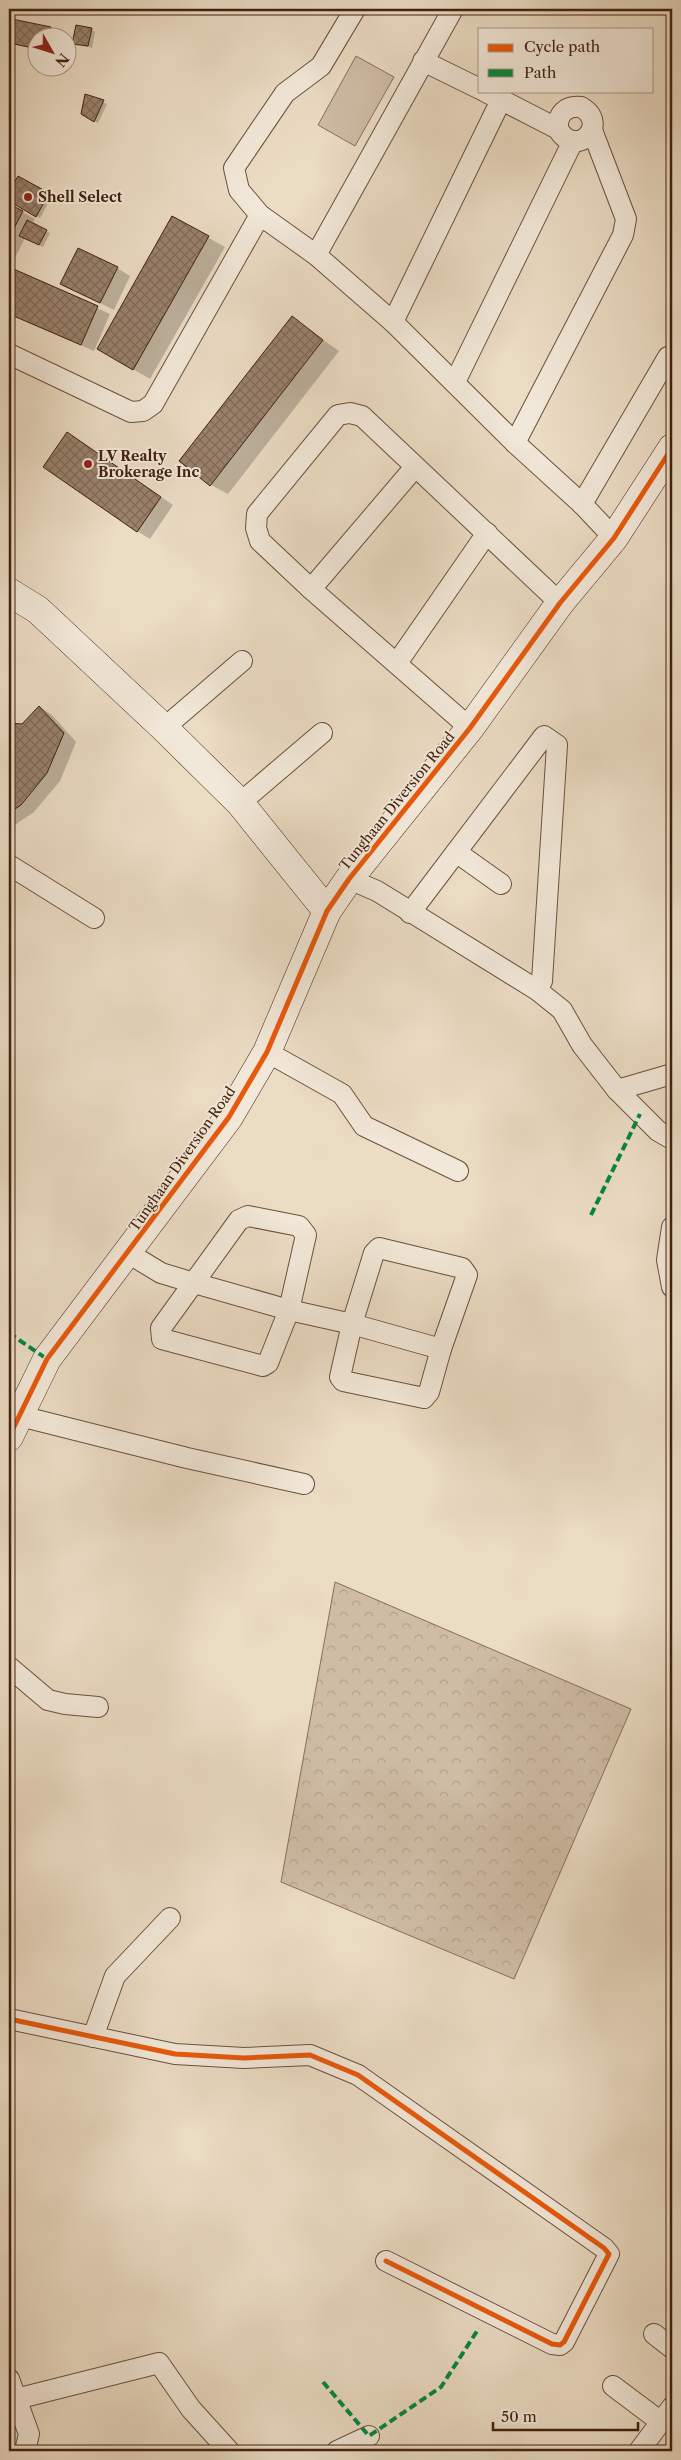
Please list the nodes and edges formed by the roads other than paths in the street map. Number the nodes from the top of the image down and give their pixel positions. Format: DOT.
graph roads {
  1 [pos="354,9"];
  2 [pos="453,9"];
  3 [pos="423,61"];
  4 [pos="478,88"];
  5 [pos="492,96"];
  6 [pos="592,130"];
  7 [pos="566,135"];
  8 [pos="260,216"];
  9 [pos="316,254"];
  10 [pos="393,322"];
  11 [pos="9,354"];
  12 [pos="668,357"];
  13 [pos="455,382"];
  14 [pos="515,443"];
  15 [pos="672,448"];
  16 [pos="415,467"];
  17 [pos="582,504"];
  18 [pos="487,533"];
  19 [pos="614,538"];
  20 [pos="311,589"];
  21 [pos="9,592"];
  22 [pos="560,603"];
  23 [pos="242,661"];
  24 [pos="397,663"];
  25 [pos="164,728"];
  26 [pos="470,728"];
  27 [pos="322,733"];
  28 [pos="240,803"];
  29 [pos="456,852"];
  30 [pos="9,865"];
  31 [pos="349,879"];
  32 [pos="501,884"];
  33 [pos="327,911"];
  34 [pos="410,913"];
  35 [pos="94,918"];
  36 [pos="537,990"];
  37 [pos="267,1052"];
  38 [pos="672,1074"];
  39 [pos="617,1090"];
  40 [pos="672,1139"];
  41 [pos="458,1171"];
  42 [pos="672,1227"];
  43 [pos="128,1253"];
  44 [pos="194,1283"];
  45 [pos="672,1287"];
  46 [pos="289,1310"];
  47 [pos="352,1324"];
  48 [pos="441,1349"];
  49 [pos="14,1427"];
  50 [pos="304,1484"];
  51 [pos="9,1666"];
  52 [pos="98,1707"];
  53 [pos="170,1918"];
  54 [pos="9,2020"];
  55 [pos="93,2037"];
  56 [pos="386,2262"];
  57 [pos="654,2334"];
  58 [pos="672,2348"];
  59 [pos="9,2379"];
  60 [pos="613,2386"];
  61 [pos="16,2399"];
  62 [pos="666,2414"];
  63 [pos="369,2436"];
  64 [pos="25,2451"];
  65 [pos="229,2451"];
  66 [pos="337,2451"];
  67 [pos="639,2451"];
  1 -- 8 [label="street"];
  2 -- 3 [label="street"];
  3 -- 4 [label="street"];
  3 -- 9 [label="street"];
  5 -- 7 [label="street"];
  5 -- 10 [label="street"];
  6 -- 7 [label="street"];
  6 -- 7 [label="street"];
  6 -- 14 [label="street"];
  7 -- 13 [label="street"];
  8 -- 9 [label="street"];
  8 -- 11 [label="street"];
  9 -- 10 [label="street"];
  10 -- 13 [label="street"];
  12 -- 17 [label="street"];
  13 -- 14 [label="street"];
  14 -- 17 [label="street"];
  15 -- 19 [label="street, Tunghaan Diversion Road"];
  16 -- 18 [label="street"];
  16 -- 20 [label="street"];
  16 -- 20 [label="street"];
  17 -- 19 [label="street"];
  18 -- 22 [label="street"];
  18 -- 24 [label="street"];
  19 -- 22 [label="street, Tunghaan Diversion Road"];
  20 -- 24 [label="street"];
  21 -- 25 [label="street"];
  22 -- 26 [label="street, Tunghaan Diversion Road"];
  23 -- 25 [label="street"];
  24 -- 26 [label="street"];
  25 -- 28 [label="street"];
  26 -- 31 [label="street, Tunghaan Diversion Road"];
  27 -- 28 [label="street"];
  28 -- 33 [label="street"];
  29 -- 32 [label="street"];
  29 -- 34 [label="street"];
  29 -- 36 [label="street"];
  30 -- 35 [label="street"];
  31 -- 33 [label="street, Tunghaan Diversion Road"];
  31 -- 34 [label="street"];
  33 -- 37 [label="street, Tunghaan Diversion Road"];
  34 -- 36 [label="street"];
  36 -- 39 [label="street"];
  37 -- 41 [label="street"];
  37 -- 43 [label="street, Tunghaan Diversion Road"];
  38 -- 39 [label="street"];
  39 -- 40 [label="street"];
  42 -- 45 [label="street"];
  43 -- 44 [label="street"];
  43 -- 49 [label="street, Tunghaan Diversion Road"];
  44 -- 46 [label="street"];
  44 -- 46 [label="street"];
  44 -- 46 [label="street"];
  46 -- 47 [label="street"];
  47 -- 48 [label="street"];
  47 -- 48 [label="street"];
  47 -- 48 [label="street"];
  49 -- 50 [label="street"];
  51 -- 52 [label="street"];
  53 -- 55 [label="street"];
  54 -- 55 [label="street"];
  55 -- 56 [label="street"];
  57 -- 58 [label="street"];
  59 -- 61 [label="street"];
  60 -- 62 [label="street"];
  61 -- 64 [label="street"];
  61 -- 65 [label="street"];
  62 -- 67 [label="street"];
  63 -- 66 [label="street"];
}
